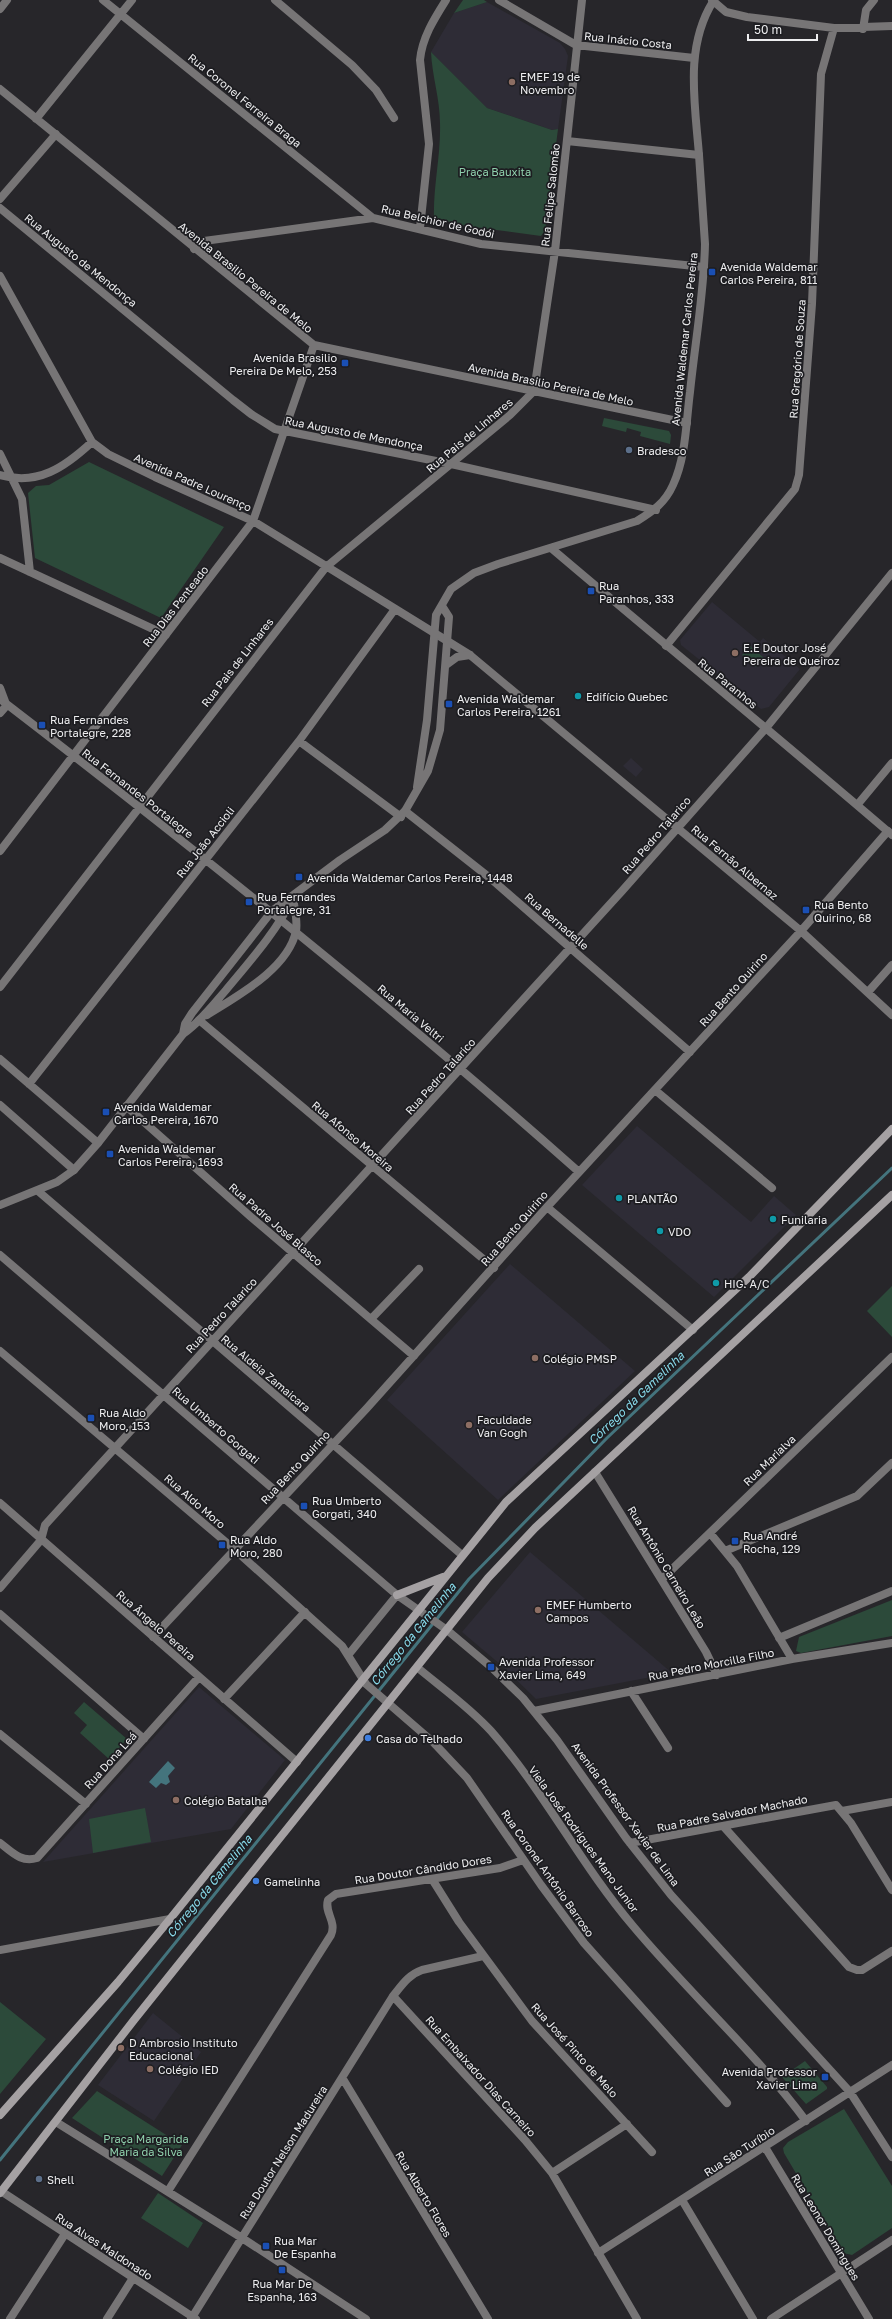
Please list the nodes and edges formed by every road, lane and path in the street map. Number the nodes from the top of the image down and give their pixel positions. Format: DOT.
graph roads {
  1 [pos="8,0"];
  2 [pos="103,0"];
  3 [pos="132,0"];
  4 [pos="275,0"];
  5 [pos="446,0"];
  6 [pos="499,0"];
  7 [pos="582,0"];
  8 [pos="713,0"];
  9 [pos="874,0"];
  10 [pos="0,9"];
  11 [pos="121,14"];
  12 [pos="892,26"];
  13 [pos="834,28"];
  14 [pos="863,29"];
  15 [pos="576,45"];
  16 [pos="694,58"];
  17 [pos="0,89"];
  18 [pos="394,118"];
  19 [pos="36,119"];
  20 [pos="56,134"];
  21 [pos="567,141"];
  22 [pos="699,155"];
  23 [pos="0,199"];
  24 [pos="0,208"];
  25 [pos="373,218"];
  26 [pos="420,228"];
  27 [pos="194,249"];
  28 [pos="555,251"];
  29 [pos="704,267"];
  30 [pos="0,276"];
  31 [pos="314,345"];
  32 [pos="534,391"];
  33 [pos="687,423"];
  34 [pos="283,432"];
  35 [pos="92,442"];
  36 [pos="0,454"];
  37 [pos="451,464"];
  38 [pos="0,475"];
  39 [pos="13,478"];
  40 [pos="656,510"];
  41 [pos="253,521"];
  42 [pos="551,548"];
  43 [pos="0,558"];
  44 [pos="326,566"];
  45 [pos="30,572"];
  46 [pos="892,573"];
  47 [pos="442,606"];
  48 [pos="395,609"];
  49 [pos="434,633"];
  50 [pos="166,635"];
  51 [pos="448,641"];
  52 [pos="666,646"];
  53 [pos="470,655"];
  54 [pos="446,665"];
  55 [pos="0,688"];
  56 [pos="3,702"];
  57 [pos="0,713"];
  58 [pos="766,728"];
  59 [pos="299,740"];
  60 [pos="73,756"];
  61 [pos="892,763"];
  62 [pos="417,787"];
  63 [pos="858,804"];
  64 [pos="138,807"];
  65 [pos="403,814"];
  66 [pos="677,827"];
  67 [pos="890,833"];
  68 [pos="0,850"];
  69 [pos="206,860"];
  70 [pos="293,897"];
  71 [pos="272,911"];
  72 [pos="282,919"];
  73 [pos="296,931"];
  74 [pos="801,931"];
  75 [pos="571,947"];
  76 [pos="892,965"];
  77 [pos="0,987"];
  78 [pos="868,992"];
  79 [pos="892,1015"];
  80 [pos="199,1020"];
  81 [pos="183,1034"];
  82 [pos="690,1052"];
  83 [pos="0,1059"];
  84 [pos="461,1069"];
  85 [pos="29,1084"];
  86 [pos="656,1090"];
  87 [pos="0,1106"];
  88 [pos="126,1106"];
  89 [pos="892,1128"];
  90 [pos="98,1143"];
  91 [pos="372,1166"];
  92 [pos="74,1170"];
  93 [pos="579,1172"];
  94 [pos="772,1188"];
  95 [pos="38,1191"];
  96 [pos="892,1195"];
  97 [pos="0,1205"];
  98 [pos="547,1207"];
  99 [pos="293,1253"];
  100 [pos="0,1255"];
  101 [pos="494,1268"];
  102 [pos="419,1269"];
  103 [pos="371,1319"];
  104 [pos="693,1330"];
  105 [pos="212,1342"];
  106 [pos="0,1351"];
  107 [pos="414,1356"];
  108 [pos="892,1357"];
  109 [pos="164,1395"];
  110 [pos="332,1444"];
  111 [pos="117,1448"];
  112 [pos="892,1463"];
  113 [pos="595,1472"];
  114 [pos="282,1497"];
  115 [pos="0,1503"];
  116 [pos="710,1533"];
  117 [pos="41,1540"];
  118 [pos="234,1549"];
  119 [pos="725,1551"];
  120 [pos="462,1555"];
  121 [pos="446,1576"];
  122 [pos="662,1580"];
  123 [pos="0,1588"];
  124 [pos="892,1591"];
  125 [pos="397,1595"];
  126 [pos="305,1612"];
  127 [pos="421,1612"];
  128 [pos="0,1614"];
  129 [pos="443,1628"];
  130 [pos="154,1638"];
  131 [pos="779,1638"];
  132 [pos="892,1643"];
  133 [pos="349,1654"];
  134 [pos="792,1659"];
  135 [pos="418,1668"];
  136 [pos="717,1675"];
  137 [pos="199,1677"];
  138 [pos="364,1682"];
  139 [pos="631,1691"];
  140 [pos="224,1699"];
  141 [pos="385,1701"];
  142 [pos="534,1711"];
  143 [pos="0,1734"];
  144 [pos="144,1739"];
  145 [pos="668,1748"];
  146 [pos="297,1762"];
  147 [pos="892,1802"];
  148 [pos="86,1804"];
  149 [pos="840,1808"];
  150 [pos="724,1827"];
  151 [pos="0,1843"];
  152 [pos="630,1843"];
  153 [pos="523,1860"];
  154 [pos="432,1879"];
  155 [pos="892,1890"];
  156 [pos="170,1919"];
  157 [pos="0,1950"];
  158 [pos="892,1951"];
  159 [pos="483,1956"];
  160 [pos="393,1996"];
  161 [pos="892,2065"];
  162 [pos="343,2079"];
  163 [pos="850,2092"];
  164 [pos="727,2103"];
  165 [pos="0,2115"];
  166 [pos="806,2121"];
  167 [pos="56,2122"];
  168 [pos="627,2124"];
  169 [pos="765,2147"];
  170 [pos="652,2152"];
  171 [pos="892,2157"];
  172 [pos="552,2172"];
  173 [pos="168,2191"];
  174 [pos="1,2192"];
  175 [pos="682,2200"];
  176 [pos="65,2234"];
  177 [pos="242,2238"];
  178 [pos="892,2240"];
  179 [pos="598,2253"];
  180 [pos="841,2274"];
  181 [pos="133,2278"];
  182 [pos="193,2318"];
  183 [pos="10,2319"];
  184 [pos="107,2319"];
  185 [pos="366,2319"];
  186 [pos="488,2319"];
  187 [pos="637,2319"];
  188 [pos="753,2319"];
  189 [pos="770,2319"];
  190 [pos="869,2319"];
  1 -- 10 [label="street"];
  2 -- 11 [label="street, Rua Coronel Ferreira Braga"];
  3 -- 11 [label="street"];
  4 -- 18 [label="street"];
  5 -- 26 [label="street"];
  6 -- 15 [label="street, Rua Inácio Costa"];
  7 -- 15 [label="street, Rua Felipe Salomão"];
  8 -- 13 [label="street"];
  8 -- 16 [label="street, Avenida Waldemar Carlos Pereira"];
  9 -- 14 [label="street"];
  11 -- 19 [label="street"];
  11 -- 25 [label="street, Rua Coronel Ferreira Braga"];
  12 -- 14 [label="street"];
  13 -- 14 [label="street"];
  13 -- 52 [label="street, Rua Gregório de Souza"];
  15 -- 16 [label="street, Rua Inácio Costa"];
  15 -- 21 [label="street, Rua Felipe Salomão"];
  16 -- 22 [label="street, Avenida Waldemar Carlos Pereira"];
  17 -- 19 [label="street, Avenida Brasilio Pereira de Melo"];
  19 -- 20 [label="street, Avenida Brasilio Pereira de Melo"];
  20 -- 23 [label="street"];
  20 -- 27 [label="street, Avenida Brasilio Pereira de Melo"];
  21 -- 22 [label="street"];
  21 -- 28 [label="street, Rua Felipe Salomão"];
  22 -- 29 [label="street, Avenida Waldemar Carlos Pereira"];
  24 -- 34 [label="street, Rua Augusto de Mendonça"];
  25 -- 26 [label="street, Rua Belchior de Godói"];
  25 -- 27 [label="street, Rua Belchior de Godói"];
  26 -- 28 [label="street, Rua Belchior de Godói"];
  27 -- 31 [label="street, Avenida Brasilio Pereira de Melo"];
  28 -- 29 [label="street, Rua Belchior de Godói"];
  28 -- 32 [label="street, Rua Felipe Salomão"];
  29 -- 33 [label="street, Avenida Waldemar Carlos Pereira"];
  30 -- 35 [label="street, Avenida Padre Lourenço"];
  31 -- 32 [label="street, Avenida Brasilio Pereira de Melo"];
  31 -- 34 [label="street, Rua Dias Penteado"];
  32 -- 33 [label="street, Avenida Brasilio Pereira de Melo"];
  32 -- 37 [label="street, Rua Pais de Linhares"];
  33 -- 40 [label="street, Avenida Waldemar Carlos Pereira"];
  34 -- 37 [label="street, Rua Augusto de Mendonça"];
  34 -- 41 [label="street, Rua Dias Penteado"];
  35 -- 39 [label="street"];
  35 -- 41 [label="street, Avenida Padre Lourenço"];
  36 -- 39 [label="street"];
  37 -- 40 [label="street, Rua Augusto de Mendonça"];
  37 -- 44 [label="street, Rua Pais de Linhares"];
  38 -- 39 [label="street"];
  39 -- 45 [label="street"];
  40 -- 42 [label="street, Avenida Waldemar Carlos Pereira"];
  41 -- 44 [label="street, Avenida Padre Lourenço"];
  41 -- 50 [label="street, Rua Dias Penteado"];
  42 -- 47 [label="street, Avenida Waldemar Carlos Pereira"];
  42 -- 52 [label="street, Rua Paranhos"];
  43 -- 45 [label="street"];
  44 -- 48 [label="street, Avenida Padre Lourenço"];
  44 -- 64 [label="street, Rua Pais de Linhares"];
  45 -- 50 [label="street"];
  46 -- 58 [label="street, Rua Pedro Talarico"];
  47 -- 49 [label="street, Avenida Waldemar Carlos Pereira"];
  47 -- 51 [label="street, Avenida Waldemar Carlos Pereira"];
  48 -- 49 [label="street, Avenida Padre Lourenço"];
  48 -- 59 [label="street, Rua João Accioli"];
  49 -- 51 [label="street, Avenida Padre Lourenço"];
  49 -- 62 [label="street, Avenida Waldemar Carlos Pereira"];
  50 -- 60 [label="street, Rua Dias Penteado"];
  51 -- 53 [label="street, Rua Fernão Albernaz"];
  51 -- 54 [label="street, Avenida Waldemar Carlos Pereira"];
  52 -- 58 [label="street, Rua Paranhos"];
  53 -- 54 [label="street"];
  53 -- 66 [label="street, Rua Fernão Albernaz"];
  54 -- 62 [label="street, Avenida Waldemar Carlos Pereira"];
  55 -- 56 [label="street"];
  56 -- 57 [label="street"];
  56 -- 60 [label="street, Rua Fernandes Portalegre"];
  58 -- 63 [label="street, Rua Paranhos"];
  58 -- 66 [label="street, Rua Pedro Talarico"];
  59 -- 65 [label="street, Rua Bernadelle"];
  59 -- 69 [label="street, Rua João Accioli"];
  60 -- 64 [label="street, Rua Fernandes Portalegre"];
  60 -- 68 [label="street, Rua Dias Penteado"];
  61 -- 63 [label="street"];
  62 -- 65 [label="street, Avenida Waldemar Carlos Pereira"];
  63 -- 67 [label="street, Rua Paranhos"];
  64 -- 69 [label="street, Rua Fernandes Portalegre"];
  64 -- 77 [label="street, Rua Pais de Linhares"];
  65 -- 70 [label="street, Avenida Waldemar Carlos Pereira"];
  65 -- 75 [label="street, Rua Bernadelle"];
  66 -- 74 [label="street, Rua Fernão Albernaz"];
  66 -- 75 [label="street, Rua Pedro Talarico"];
  67 -- 74 [label="street, Rua Bento Quirino"];
  69 -- 71 [label="street, Rua Fernandes Portalegre"];
  69 -- 85 [label="street, Rua João Accioli"];
  70 -- 71 [label="street, Avenida Waldemar Carlos Pereira"];
  70 -- 72 [label="street, Avenida Waldemar Carlos Pereira"];
  70 -- 73 [label="street"];
  71 -- 72 [label="street, Rua Fernandes Portalegre"];
  71 -- 81 [label="street, Avenida Waldemar Carlos Pereira"];
  72 -- 73 [label="street, Rua Maria Veltri"];
  72 -- 80 [label="street, Avenida Waldemar Carlos Pereira"];
  73 -- 80 [label="street, Avenida Waldemar Carlos Pereira"];
  73 -- 84 [label="street, Rua Maria Veltri"];
  74 -- 78 [label="street, Rua Fernão Albernaz"];
  74 -- 82 [label="street, Rua Bento Quirino"];
  75 -- 82 [label="street, Rua Bernadelle"];
  75 -- 84 [label="street, Rua Pedro Talarico"];
  76 -- 78 [label="street"];
  78 -- 79 [label="street, Rua Fernão Albernaz"];
  80 -- 81 [label="street, Avenida Waldemar Carlos Pereira"];
  80 -- 91 [label="street, Rua Afonso Moreira"];
  81 -- 88 [label="street, Avenida Waldemar Carlos Pereira"];
  82 -- 86 [label="street, Rua Bento Quirino"];
  83 -- 85 [label="street"];
  84 -- 91 [label="street, Rua Pedro Talarico"];
  84 -- 93 [label="street, Rua Maria Veltri"];
  85 -- 90 [label="street"];
  86 -- 93 [label="street, Rua Bento Quirino"];
  86 -- 94 [label="street"];
  87 -- 92 [label="street"];
  88 -- 90 [label="street, Avenida Waldemar Carlos Pereira"];
  88 -- 99 [label="street, Rua Padre José Blasco"];
  89 -- 104 [label="main road"];
  90 -- 92 [label="street, Avenida Waldemar Carlos Pereira"];
  91 -- 99 [label="street, Rua Pedro Talarico"];
  91 -- 101 [label="street, Rua Afonso Moreira"];
  92 -- 95 [label="street, Avenida Waldemar Carlos Pereira"];
  93 -- 98 [label="street, Rua Bento Quirino"];
  95 -- 97 [label="street, Avenida Waldemar Carlos Pereira"];
  95 -- 105 [label="street, Rua Aldeia Zamaicara"];
  96 -- 113 [label="main road"];
  98 -- 101 [label="street, Rua Bento Quirino"];
  98 -- 104 [label="street"];
  99 -- 103 [label="street, Rua Padre José Blasco"];
  99 -- 105 [label="street, Rua Pedro Talarico"];
  100 -- 109 [label="street, Rua Umberto Gorgati"];
  101 -- 107 [label="street, Rua Bento Quirino"];
  102 -- 103 [label="street"];
  103 -- 107 [label="street, Rua Padre José Blasco"];
  104 -- 120 [label="main road"];
  105 -- 109 [label="street, Rua Pedro Talarico"];
  105 -- 110 [label="street, Rua Aldeia Zamaicara"];
  106 -- 111 [label="street, Rua Aldo Moro"];
  107 -- 110 [label="street, Rua Bento Quirino"];
  108 -- 116 [label="street, Rua Marialva"];
  109 -- 111 [label="street, Rua Pedro Talarico"];
  109 -- 114 [label="street, Rua Umberto Gorgati"];
  110 -- 114 [label="street, Rua Bento Quirino"];
  110 -- 120 [label="street, Rua Aldeia Zamaicara"];
  111 -- 117 [label="street, Rua Pedro Talarico"];
  111 -- 118 [label="street, Rua Aldo Moro"];
  112 -- 119 [label="street"];
  113 -- 122 [label="street, Rua Antônio Carneiro Leão"];
  113 -- 129 [label="main road"];
  114 -- 118 [label="street, Rua Bento Quirino"];
  114 -- 125 [label="street, Rua Umberto Gorgati"];
  115 -- 117 [label="street, Rua Ângelo Pereira"];
  116 -- 119 [label="street"];
  116 -- 122 [label="street, Rua Marialva"];
  117 -- 123 [label="street, Rua Pedro Talarico"];
  117 -- 130 [label="street, Rua Ângelo Pereira"];
  118 -- 126 [label="street, Rua Aldo Moro"];
  118 -- 130 [label="street, Rua Bento Quirino"];
  119 -- 131 [label="street"];
  120 -- 121 [label="main road"];
  121 -- 125 [label="main road"];
  121 -- 127 [label="main road"];
  122 -- 136 [label="street, Rua Antônio Carneiro Leão"];
  124 -- 131 [label="street"];
  125 -- 127 [label="street, Rua Umberto Gorgati"];
  125 -- 133 [label="street"];
  126 -- 133 [label="street, Rua Aldo Moro"];
  126 -- 140 [label="street"];
  127 -- 129 [label="street, Avenida Professor Xavier de Lima"];
  127 -- 138 [label="main road"];
  128 -- 144 [label="street"];
  129 -- 135 [label="main road"];
  129 -- 142 [label="street, Avenida Professor Xavier de Lima"];
  130 -- 137 [label="street, Rua Ângelo Pereira"];
  131 -- 134 [label="street"];
  132 -- 134 [label="street, Rua Pedro Morcilla Filho"];
  133 -- 138 [label="street, Rua Aldo Moro"];
  134 -- 136 [label="street, Rua Pedro Morcilla Filho"];
  135 -- 141 [label="main road"];
  135 -- 166 [label="street, Viela José Rodrigues Mano Junior"];
  136 -- 139 [label="street, Rua Pedro Morcilla Filho"];
  137 -- 140 [label="street, Rua Ângelo Pereira"];
  137 -- 144 [label="street, Rua Dona Leá"];
  138 -- 141 [label="street, Rua Coronel Antônio Barroso"];
  138 -- 146 [label="main road"];
  139 -- 142 [label="street, Rua Pedro Morcilla Filho"];
  139 -- 145 [label="street"];
  140 -- 146 [label="street, Rua Ângelo Pereira"];
  141 -- 153 [label="street, Rua Coronel Antônio Barroso"];
  141 -- 167 [label="main road"];
  142 -- 152 [label="street, Avenida Professor Xavier de Lima"];
  143 -- 148 [label="street"];
  144 -- 148 [label="street, Rua Dona Leá"];
  146 -- 156 [label="main road"];
  147 -- 149 [label="street, Rua Padre Salvador Machado"];
  148 -- 151 [label="street, Rua Dona Leá"];
  149 -- 150 [label="street, Rua Padre Salvador Machado"];
  149 -- 155 [label="street"];
  150 -- 152 [label="street, Rua Padre Salvador Machado"];
  150 -- 158 [label="street"];
  152 -- 163 [label="street, Avenida Professor Xavier de Lima"];
  153 -- 154 [label="street, Rua Doutor Cândido Dores"];
  153 -- 164 [label="street, Rua Coronel Antônio Barroso"];
  154 -- 159 [label="street, Rua José Pinto de Melo"];
  154 -- 173 [label="street, Rua Doutor Cândido Dores"];
  156 -- 157 [label="street"];
  156 -- 165 [label="main road"];
  159 -- 160 [label="street, Rua Doutor Nelson Madureira"];
  159 -- 168 [label="street, Rua José Pinto de Melo"];
  160 -- 162 [label="street, Rua Doutor Nelson Madureira"];
  160 -- 172 [label="street, Rua Embaixador Dias Carneiro"];
  161 -- 163 [label="street, Rua São Turíbio"];
  162 -- 177 [label="street, Rua Doutor Nelson Madureira"];
  162 -- 186 [label="street, Rua Alberto Flores"];
  163 -- 166 [label="street, Rua São Turíbio"];
  163 -- 171 [label="street, Avenida Professor Xavier de Lima"];
  166 -- 169 [label="street, Rua São Turíbio"];
  167 -- 173 [label="street"];
  167 -- 174 [label="main road"];
  168 -- 170 [label="street, Rua José Pinto de Melo"];
  168 -- 172 [label="street"];
  169 -- 175 [label="street, Rua São Turíbio"];
  169 -- 180 [label="street, Rua Leonor Domingues"];
  172 -- 179 [label="street, Rua Embaixador Dias Carneiro"];
  173 -- 177 [label="street"];
  174 -- 176 [label="street, Rua Alves Maldonado"];
  175 -- 179 [label="street, Rua São Turíbio"];
  175 -- 188 [label="street"];
  176 -- 181 [label="street, Rua Alves Maldonado"];
  176 -- 183 [label="street"];
  177 -- 182 [label="street, Rua Doutor Nelson Madureira"];
  177 -- 185 [label="street"];
  178 -- 180 [label="street"];
  179 -- 187 [label="street, Rua Embaixador Dias Carneiro"];
  180 -- 189 [label="street"];
  180 -- 190 [label="street, Rua Leonor Domingues"];
  181 -- 182 [label="street, Rua Alves Maldonado"];
  181 -- 184 [label="street"];
}
